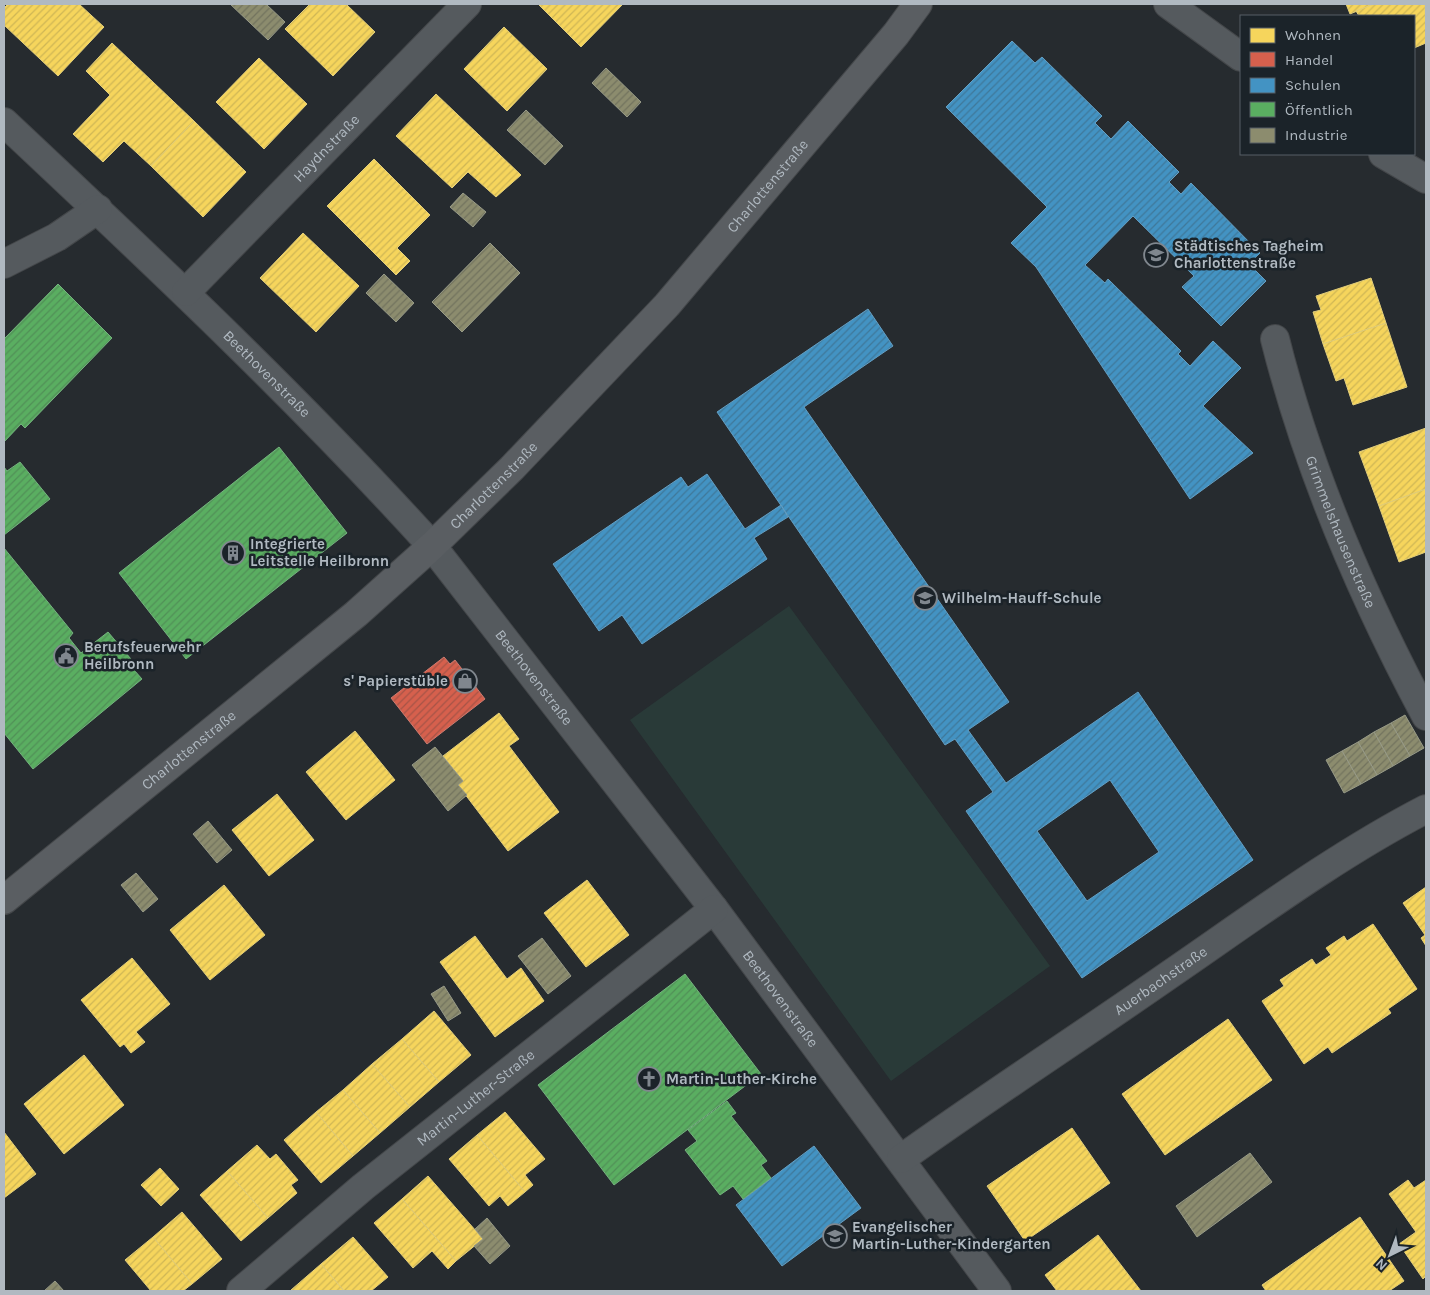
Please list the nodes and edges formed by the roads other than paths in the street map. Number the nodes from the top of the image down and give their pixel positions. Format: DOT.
graph roads {
  1 [pos="467,4"];
  2 [pos="918,4"];
  3 [pos="1168,4"];
  4 [pos="1240,56"];
  5 [pos="4,122"];
  6 [pos="1385,155"];
  7 [pos="1426,179"];
  8 [pos="98,210"];
  9 [pos="4,264"];
  10 [pos="186,292"];
  11 [pos="1276,339"];
  12 [pos="432,546"];
  13 [pos="1426,716"];
  14 [pos="1426,810"];
  15 [pos="4,900"];
  16 [pos="714,909"];
  17 [pos="901,1159"];
  18 [pos="241,1291"];
  19 [pos="997,1291"];
  1 -- 10 [label="street, Haydnstraße"];
  2 -- 12 [label="main road, Charlottenstraße"];
  3 -- 4 [label="street"];
  5 -- 8 [label="street, Beethovenstraße"];
  6 -- 7 [label="street"];
  8 -- 9 [label="street"];
  8 -- 10 [label="street, Beethovenstraße"];
  10 -- 12 [label="street, Beethovenstraße"];
  11 -- 13 [label="street, Grimmelshausenstraße"];
  12 -- 15 [label="main road, Charlottenstraße"];
  12 -- 16 [label="street, Beethovenstraße"];
  14 -- 17 [label="street, Auerbachstraße"];
  16 -- 17 [label="street, Beethovenstraße"];
  16 -- 18 [label="street, Martin-Luther-Straße"];
  17 -- 19 [label="street, Beethovenstraße"];
}
